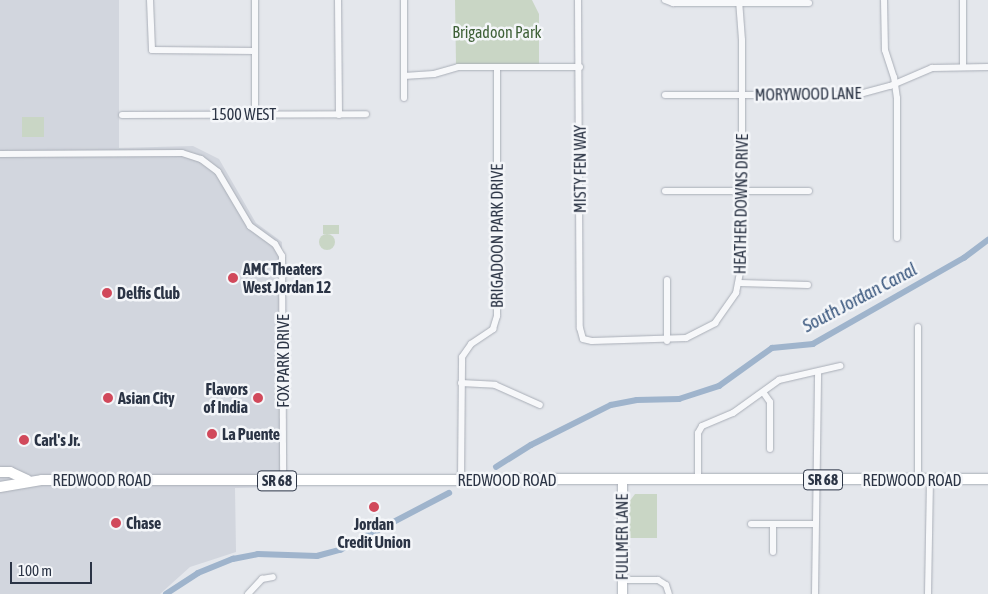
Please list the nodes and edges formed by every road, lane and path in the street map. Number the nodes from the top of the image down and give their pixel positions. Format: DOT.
graph roads {
  1 [pos="150,0"];
  2 [pos="255,0"];
  3 [pos="338,0"];
  4 [pos="404,0"];
  5 [pos="578,0"];
  6 [pos="665,0"];
  7 [pos="884,0"];
  8 [pos="963,0"];
  9 [pos="739,1"];
  10 [pos="809,3"];
  11 [pos="255,51"];
  12 [pos="963,65"];
  13 [pos="497,67"];
  14 [pos="580,67"];
  15 [pos="988,67"];
  16 [pos="404,76"];
  17 [pos="896,84"];
  18 [pos="665,95"];
  19 [pos="742,95"];
  20 [pos="404,98"];
  21 [pos="122,114"];
  22 [pos="255,114"];
  23 [pos="366,114"];
  24 [pos="339,115"];
  25 [pos="0,154"];
  26 [pos="665,190"];
  27 [pos="742,191"];
  28 [pos="808,191"];
  29 [pos="897,238"];
  30 [pos="666,280"];
  31 [pos="740,284"];
  32 [pos="808,285"];
  33 [pos="918,327"];
  34 [pos="583,339"];
  35 [pos="666,341"];
  36 [pos="840,366"];
  37 [pos="818,373"];
  38 [pos="461,383"];
  39 [pos="763,392"];
  40 [pos="540,406"];
  41 [pos="770,449"];
  42 [pos="0,472"];
  43 [pos="27,480"];
  44 [pos="461,480"];
  45 [pos="622,480"];
  46 [pos="698,480"];
  47 [pos="817,480"];
  48 [pos="918,480"];
  49 [pos="930,480"];
  50 [pos="988,480"];
  51 [pos="283,481"];
  52 [pos="0,488"];
  53 [pos="751,524"];
  54 [pos="773,524"];
  55 [pos="815,524"];
  56 [pos="773,552"];
  57 [pos="273,577"];
  58 [pos="622,580"];
  59 [pos="248,594"];
  60 [pos="622,594"];
  61 [pos="669,594"];
  62 [pos="815,594"];
  63 [pos="928,594"];
  1 -- 11 [label="street"];
  2 -- 11 [label="street"];
  3 -- 24 [label="street"];
  4 -- 16 [label="street"];
  5 -- 14 [label="street, MISTY FEN WAY"];
  6 -- 9 [label="street"];
  7 -- 17 [label="street"];
  8 -- 12 [label="street"];
  9 -- 10 [label="street"];
  9 -- 19 [label="street, HEATHER DOWNS DRIVE"];
  11 -- 22 [label="street"];
  12 -- 15 [label="street, MORYWOOD LANE"];
  12 -- 17 [label="street, MORYWOOD LANE"];
  13 -- 14 [label="street"];
  13 -- 16 [label="street"];
  13 -- 38 [label="street, BRIGADOON PARK DRIVE"];
  14 -- 34 [label="street, MISTY FEN WAY"];
  16 -- 20 [label="street"];
  17 -- 19 [label="street, MORYWOOD LANE"];
  17 -- 29 [label="street"];
  18 -- 19 [label="street, MORYWOOD LANE"];
  19 -- 27 [label="street, HEATHER DOWNS DRIVE"];
  21 -- 22 [label="street, 1500 WEST"];
  22 -- 24 [label="street, 1500 WEST"];
  23 -- 24 [label="street, 1500 WEST"];
  25 -- 51 [label="street, FOX PARK DRIVE"];
  26 -- 27 [label="street"];
  27 -- 28 [label="street"];
  27 -- 31 [label="street, HEATHER DOWNS DRIVE"];
  30 -- 35 [label="street"];
  31 -- 32 [label="street"];
  31 -- 35 [label="street, HEATHER DOWNS DRIVE"];
  33 -- 48 [label="street"];
  34 -- 35 [label="street, HEATHER DOWNS DRIVE"];
  36 -- 37 [label="street"];
  37 -- 39 [label="street"];
  37 -- 47 [label="street"];
  38 -- 40 [label="street"];
  38 -- 44 [label="street, BRIGADOON PARK DRIVE"];
  39 -- 41 [label="street"];
  39 -- 46 [label="street"];
  42 -- 43 [label="main road, REDWOOD ROAD / SR 68"];
  43 -- 51 [label="main road, REDWOOD ROAD / SR 68"];
  43 -- 52 [label="main road, REDWOOD ROAD / SR 68"];
  44 -- 45 [label="main road, REDWOOD ROAD / SR 68"];
  44 -- 51 [label="main road, REDWOOD ROAD / SR 68"];
  45 -- 46 [label="main road, REDWOOD ROAD / SR 68"];
  45 -- 58 [label="street, FULLMER LANE"];
  46 -- 47 [label="main road, REDWOOD ROAD / SR 68"];
  47 -- 48 [label="main road, REDWOOD ROAD / SR 68"];
  47 -- 55 [label="street"];
  48 -- 49 [label="main road, REDWOOD ROAD / SR 68"];
  49 -- 50 [label="main road, REDWOOD ROAD / SR 68"];
  49 -- 63 [label="street"];
  53 -- 54 [label="street"];
  54 -- 55 [label="street"];
  54 -- 56 [label="street"];
  55 -- 62 [label="street"];
  57 -- 59 [label="street"];
  58 -- 60 [label="street, FULLMER LANE"];
  58 -- 61 [label="street"];
}
